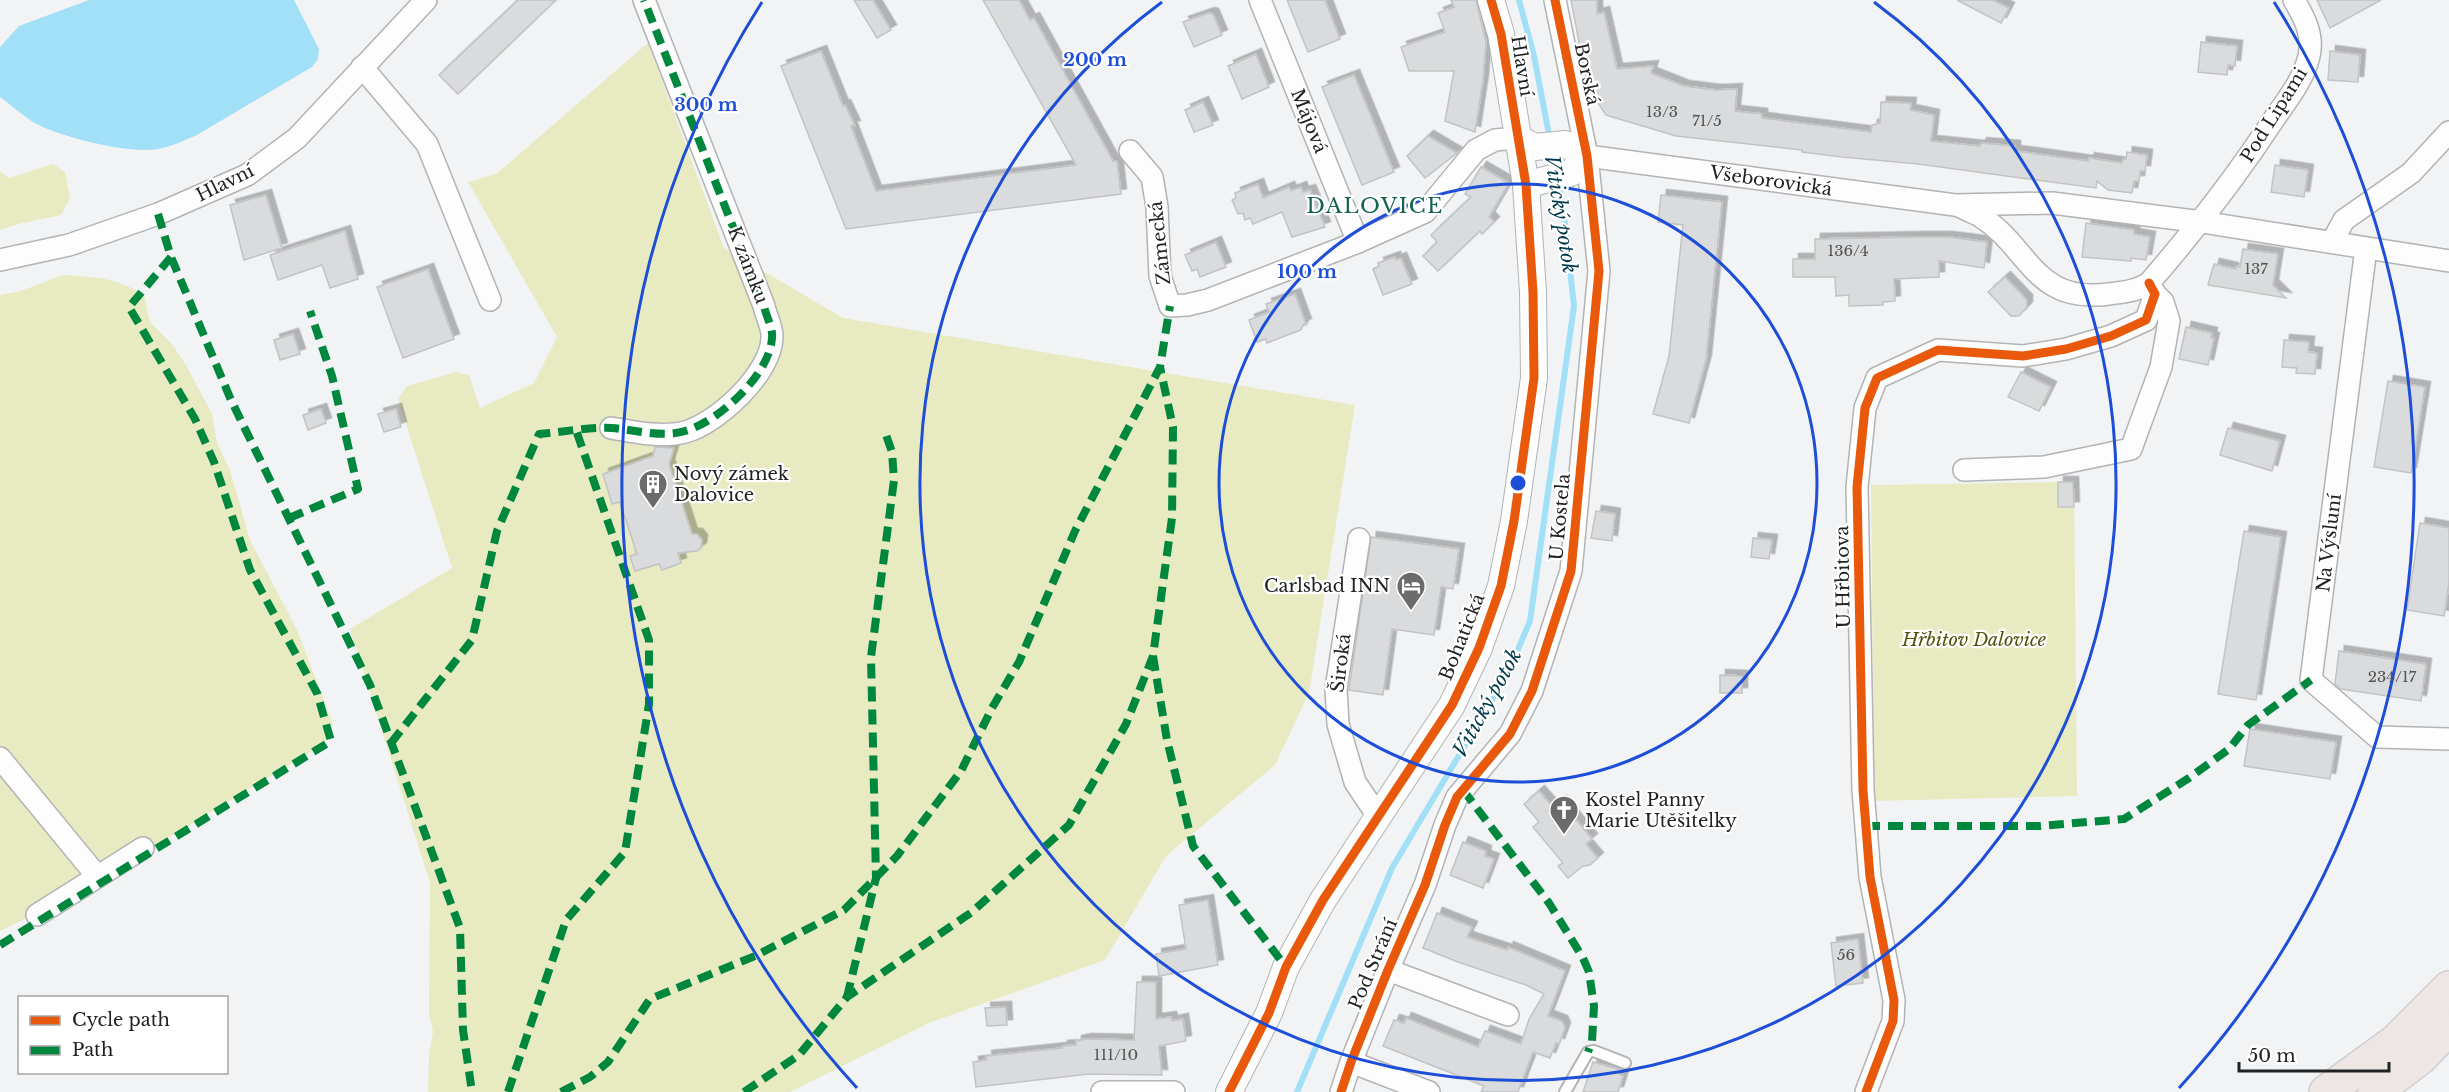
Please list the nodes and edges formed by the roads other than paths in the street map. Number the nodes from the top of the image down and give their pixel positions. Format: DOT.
graph roads {
  1 [pos="426,0"];
  2 [pos="644,0"];
  3 [pos="1260,0"];
  4 [pos="1491,0"];
  5 [pos="1555,0"];
  6 [pos="2294,0"];
  7 [pos="362,66"];
  8 [pos="2449,132"];
  9 [pos="1526,142"];
  10 [pos="1130,151"];
  11 [pos="1575,157"];
  12 [pos="1533,182"];
  13 [pos="1955,205"];
  14 [pos="2202,222"];
  15 [pos="1358,242"];
  16 [pos="2332,242"];
  17 [pos="2366,248"];
  18 [pos="0,260"];
  19 [pos="2449,261"];
  20 [pos="2152,289"];
  21 [pos="490,300"];
  22 [pos="611,428"];
  23 [pos="1964,470"];
  24 [pos="1359,539"];
  25 [pos="2449,739"];
  26 [pos="0,758"];
  27 [pos="1377,815"];
  28 [pos="143,849"];
  29 [pos="1437,849"];
  30 [pos="97,876"];
  31 [pos="37,915"];
  32 [pos="1388,970"];
  33 [pos="2449,988"];
  34 [pos="1508,1015"];
  35 [pos="2449,1028"];
  36 [pos="2420,1058"];
  37 [pos="1351,1062"];
  38 [pos="1624,1062"];
  39 [pos="1102,1092"];
  40 [pos="1174,1092"];
  41 [pos="1229,1092"];
  42 [pos="1341,1092"];
  43 [pos="1429,1092"];
  44 [pos="1565,1092"];
  45 [pos="1866,1092"];
  46 [pos="2326,1092"];
  47 [pos="2375,1092"];
  48 [pos="2394,1092"];
  1 -- 7 [label="street, Hlavní"];
  2 -- 22 [label="street, K zámku"];
  3 -- 15 [label="street, Májová"];
  4 -- 9 [label="street, Hlavní"];
  5 -- 11 [label="street, Borská"];
  6 -- 14 [label="street, Pod Lipami"];
  7 -- 18 [label="street, Hlavní"];
  7 -- 21 [label="street"];
  8 -- 16 [label="street"];
  9 -- 11 [label="street"];
  9 -- 12 [label="street, Bohatická"];
  9 -- 15 [label="street, Zámecká"];
  10 -- 15 [label="street, Zámecká"];
  11 -- 12 [label="street"];
  11 -- 13 [label="street, Všeborovická"];
  11 -- 29 [label="street, U Kostela"];
  12 -- 27 [label="street, Bohatická"];
  13 -- 14 [label="street, Všeborovická"];
  13 -- 20 [label="street, Všeborovická"];
  14 -- 16 [label="street, Všeborovická"];
  14 -- 20 [label="street"];
  16 -- 17 [label="street, Všeborovická"];
  17 -- 19 [label="street, Všeborovická"];
  17 -- 25 [label="street, Na Výsluní"];
  20 -- 23 [label="street"];
  20 -- 45 [label="street, U Hřbitova"];
  24 -- 27 [label="street, Široká"];
  26 -- 30 [label="street"];
  27 -- 41 [label="street, Bohatická"];
  28 -- 30 [label="street"];
  29 -- 32 [label="street, Pod Strání"];
  30 -- 31 [label="street"];
  32 -- 34 [label="street, Pod Strání"];
  32 -- 37 [label="street, Pod Strání"];
  33 -- 46 [label="highway"];
  35 -- 36 [label="highway"];
  36 -- 47 [label="highway"];
  36 -- 48 [label="highway"];
  37 -- 42 [label="street, Pod Strání"];
  37 -- 43 [label="street"];
  38 -- 44 [label="lane"];
  39 -- 40 [label="street"];
}
